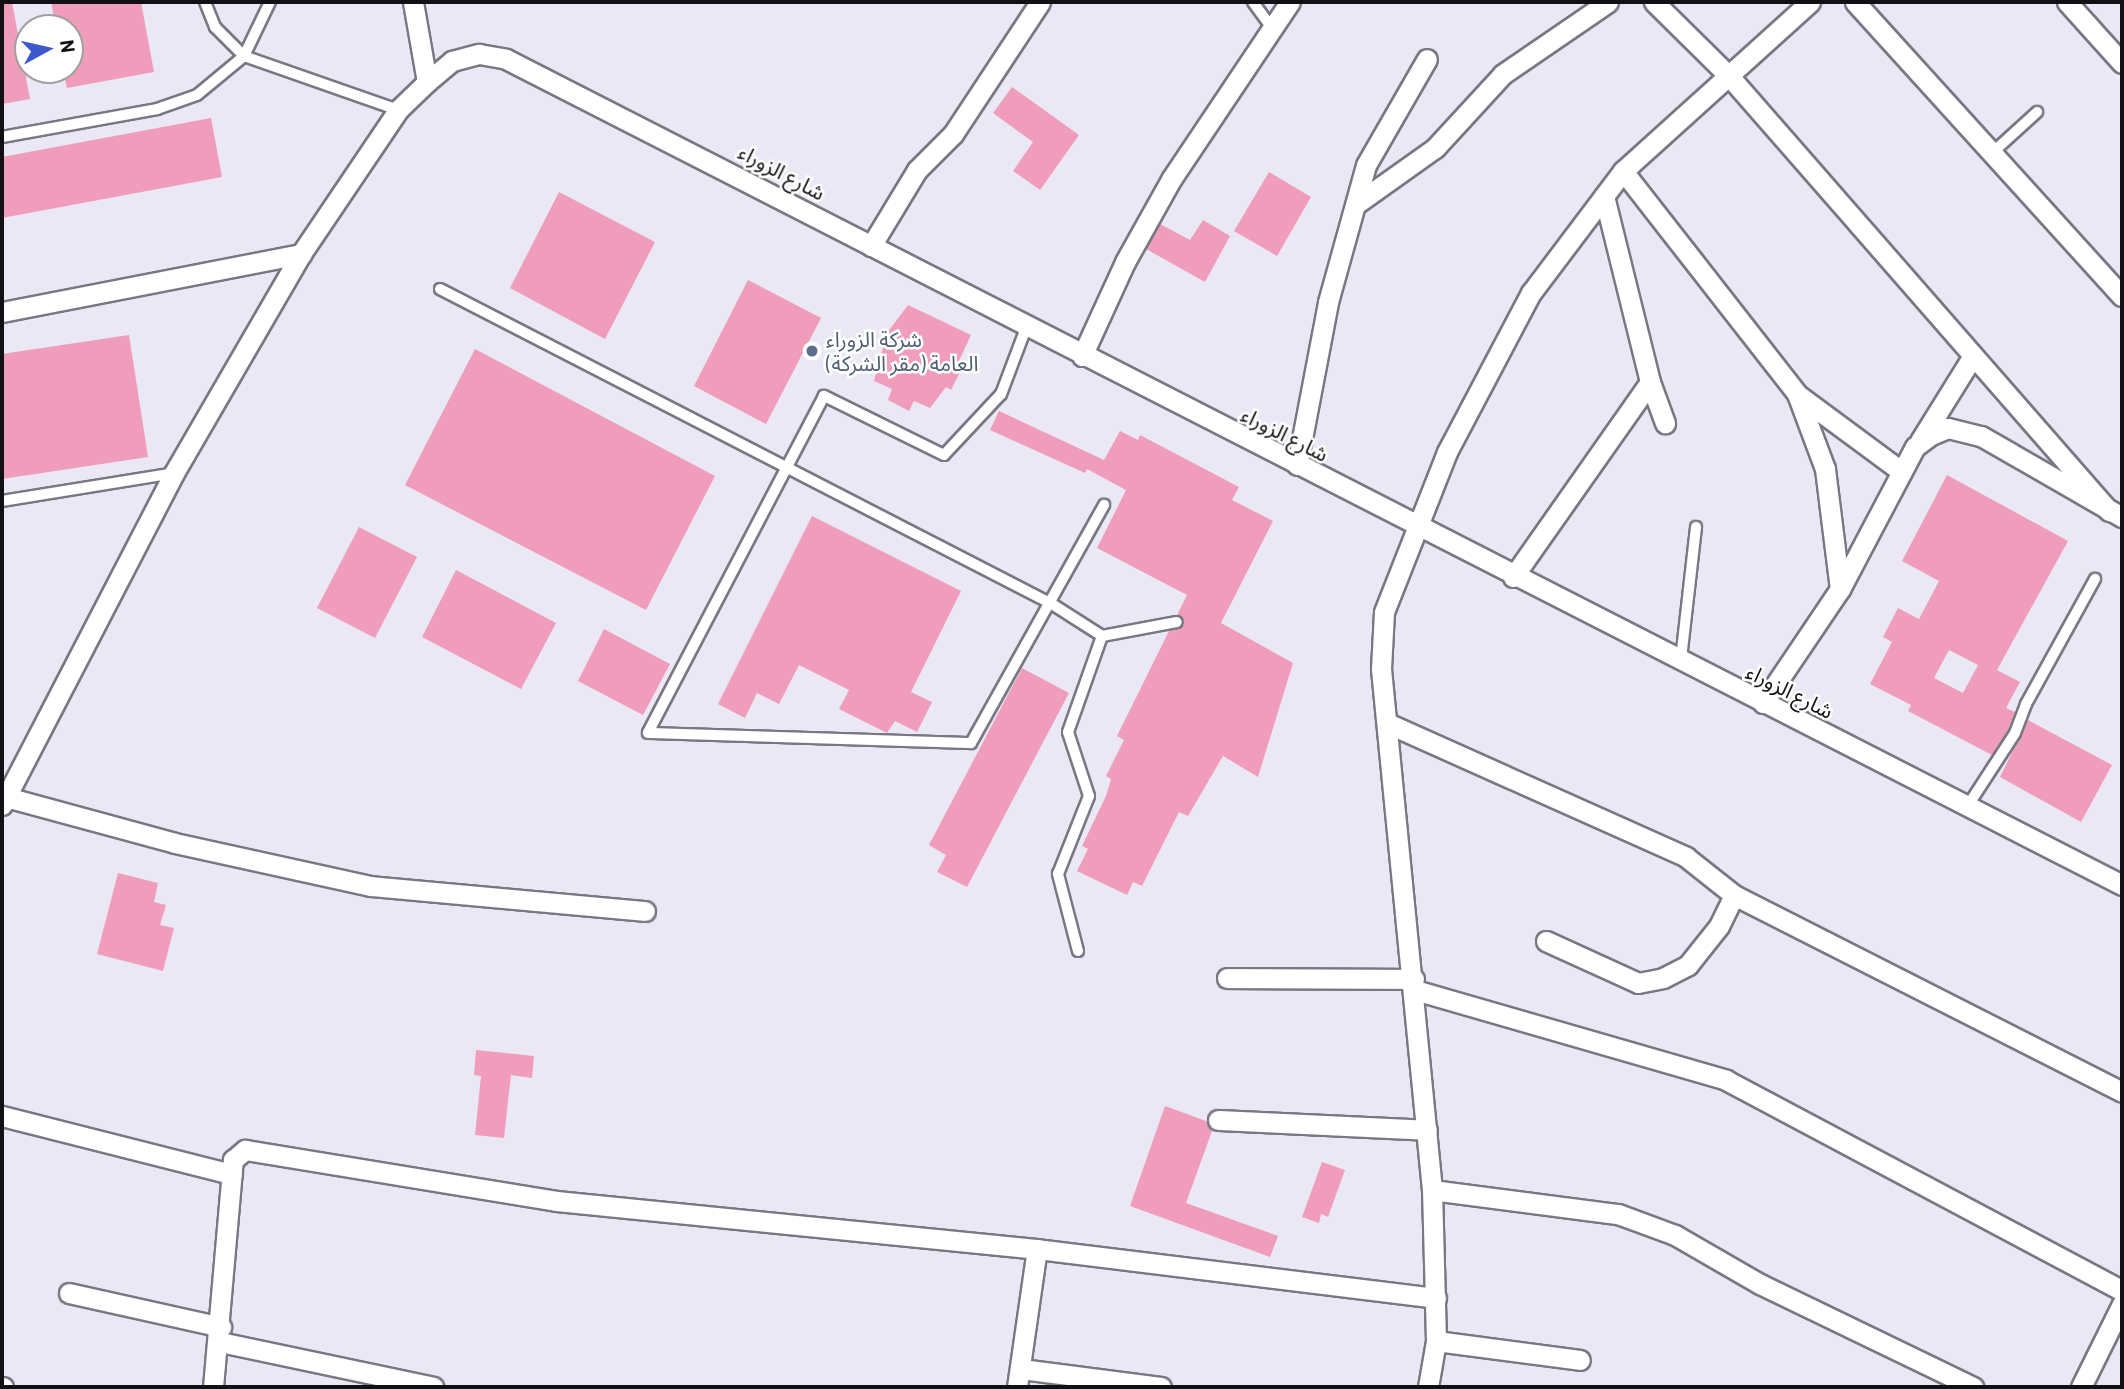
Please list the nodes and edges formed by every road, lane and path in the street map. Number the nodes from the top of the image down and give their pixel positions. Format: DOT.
graph roads {
  1 [pos="205,2"];
  2 [pos="270,2"];
  3 [pos="412,2"];
  4 [pos="1040,2"];
  5 [pos="1253,2"];
  6 [pos="1290,2"];
  7 [pos="1608,2"];
  8 [pos="1654,2"];
  9 [pos="1810,2"];
  10 [pos="1856,2"];
  11 [pos="2067,2"];
  12 [pos="1270,27"];
  13 [pos="244,56"];
  14 [pos="1427,59"];
  15 [pos="2122,63"];
  16 [pos="1730,76"];
  17 [pos="427,82"];
  18 [pos="398,110"];
  19 [pos="2037,112"];
  20 [pos="2,137"];
  21 [pos="1992,153"];
  22 [pos="1623,171"];
  23 [pos="1604,196"];
  24 [pos="1360,202"];
  25 [pos="872,246"];
  26 [pos="301,254"];
  27 [pos="440,289"];
  28 [pos="2122,296"];
  29 [pos="2,312"];
  30 [pos="1026,328"];
  31 [pos="1082,356"];
  32 [pos="1973,356"];
  33 [pos="1650,382"];
  34 [pos="1797,394"];
  35 [pos="1665,423"];
  36 [pos="1916,447"];
  37 [pos="1297,465"];
  38 [pos="788,469"];
  39 [pos="1902,472"];
  40 [pos="174,473"];
  41 [pos="2,501"];
  42 [pos="1104,505"];
  43 [pos="2115,514"];
  44 [pos="1696,527"];
  45 [pos="1416,528"];
  46 [pos="1513,577"];
  47 [pos="2095,579"];
  48 [pos="1840,589"];
  49 [pos="1052,604"];
  50 [pos="1177,622"];
  51 [pos="1102,636"];
  52 [pos="1680,661"];
  53 [pos="1763,703"];
  54 [pos="1387,723"];
  55 [pos="4,801"];
  56 [pos="1967,807"];
  57 [pos="2122,886"];
  58 [pos="1734,895"];
  59 [pos="645,911"];
  60 [pos="1546,941"];
  61 [pos="1078,951"];
  62 [pos="1227,978"];
  63 [pos="1415,985"];
  64 [pos="2122,1092"];
  65 [pos="2,1116"];
  66 [pos="1218,1120"];
  67 [pos="1427,1130"];
  68 [pos="232,1174"];
  69 [pos="1432,1190"];
  70 [pos="1037,1249"];
  71 [pos="2122,1291"];
  72 [pos="69,1293"];
  73 [pos="1436,1298"];
  74 [pos="2122,1304"];
  75 [pos="220,1334"];
  76 [pos="1436,1341"];
  77 [pos="1580,1360"];
  78 [pos="1019,1378"];
  79 [pos="213,1387"];
  80 [pos="433,1387"];
  81 [pos="1161,1387"];
  82 [pos="1428,1387"];
  83 [pos="1973,1387"];
  84 [pos="2081,1387"];
  1 -- 13 [label="lane"];
  2 -- 13 [label="lane"];
  3 -- 17 [label="street"];
  4 -- 25 [label="street"];
  5 -- 12 [label="lane"];
  6 -- 12 [label="street"];
  7 -- 24 [label="street"];
  8 -- 16 [label="street"];
  9 -- 16 [label="street"];
  10 -- 21 [label="street"];
  11 -- 15 [label="street"];
  12 -- 31 [label="street"];
  13 -- 18 [label="lane"];
  13 -- 20 [label="lane"];
  14 -- 24 [label="street"];
  16 -- 22 [label="street"];
  16 -- 32 [label="street"];
  17 -- 18 [label="street, شارع الزوراء"];
  17 -- 25 [label="street, شارع الزوراء"];
  18 -- 26 [label="street, شارع الزوراء"];
  19 -- 21 [label="lane"];
  21 -- 28 [label="street"];
  22 -- 23 [label="street"];
  22 -- 34 [label="street"];
  23 -- 33 [label="street"];
  23 -- 45 [label="street"];
  24 -- 37 [label="street"];
  25 -- 30 [label="street, شارع الزوراء"];
  26 -- 29 [label="street"];
  26 -- 40 [label="street, شارع الزوراء"];
  27 -- 38 [label="lane"];
  30 -- 31 [label="street, شارع الزوراء"];
  30 -- 38 [label="lane"];
  31 -- 37 [label="street, شارع الزوراء"];
  32 -- 36 [label="street"];
  32 -- 43 [label="street"];
  33 -- 35 [label="street"];
  33 -- 46 [label="street"];
  34 -- 39 [label="street"];
  34 -- 48 [label="street"];
  36 -- 39 [label="street"];
  36 -- 43 [label="street"];
  37 -- 45 [label="street, شارع الزوراء"];
  38 -- 49 [label="lane"];
  38 -- 49 [label="lane"];
  39 -- 48 [label="street"];
  40 -- 41 [label="lane"];
  40 -- 55 [label="street, شارع الزوراء"];
  42 -- 49 [label="lane"];
  44 -- 52 [label="lane"];
  45 -- 46 [label="street, شارع الزوراء"];
  45 -- 54 [label="street"];
  46 -- 52 [label="street, شارع الزوراء"];
  47 -- 56 [label="lane"];
  48 -- 53 [label="street"];
  49 -- 51 [label="lane"];
  50 -- 51 [label="lane"];
  51 -- 61 [label="lane"];
  52 -- 53 [label="street, شارع الزوراء"];
  53 -- 56 [label="street, شارع الزوراء"];
  54 -- 58 [label="street"];
  54 -- 63 [label="street"];
  55 -- 59 [label="street"];
  56 -- 57 [label="street, شارع الزوراء"];
  58 -- 60 [label="street"];
  58 -- 64 [label="street"];
  62 -- 63 [label="street"];
  63 -- 67 [label="street"];
  63 -- 71 [label="street"];
  65 -- 68 [label="street"];
  66 -- 67 [label="street"];
  67 -- 69 [label="street"];
  68 -- 70 [label="street"];
  68 -- 75 [label="street"];
  69 -- 73 [label="street"];
  69 -- 83 [label="street"];
  70 -- 73 [label="street"];
  70 -- 78 [label="street"];
  72 -- 75 [label="street"];
  73 -- 76 [label="street"];
  74 -- 84 [label="street"];
  75 -- 79 [label="street"];
  75 -- 80 [label="street"];
  76 -- 77 [label="street"];
  76 -- 82 [label="street"];
  78 -- 81 [label="street"];
}
